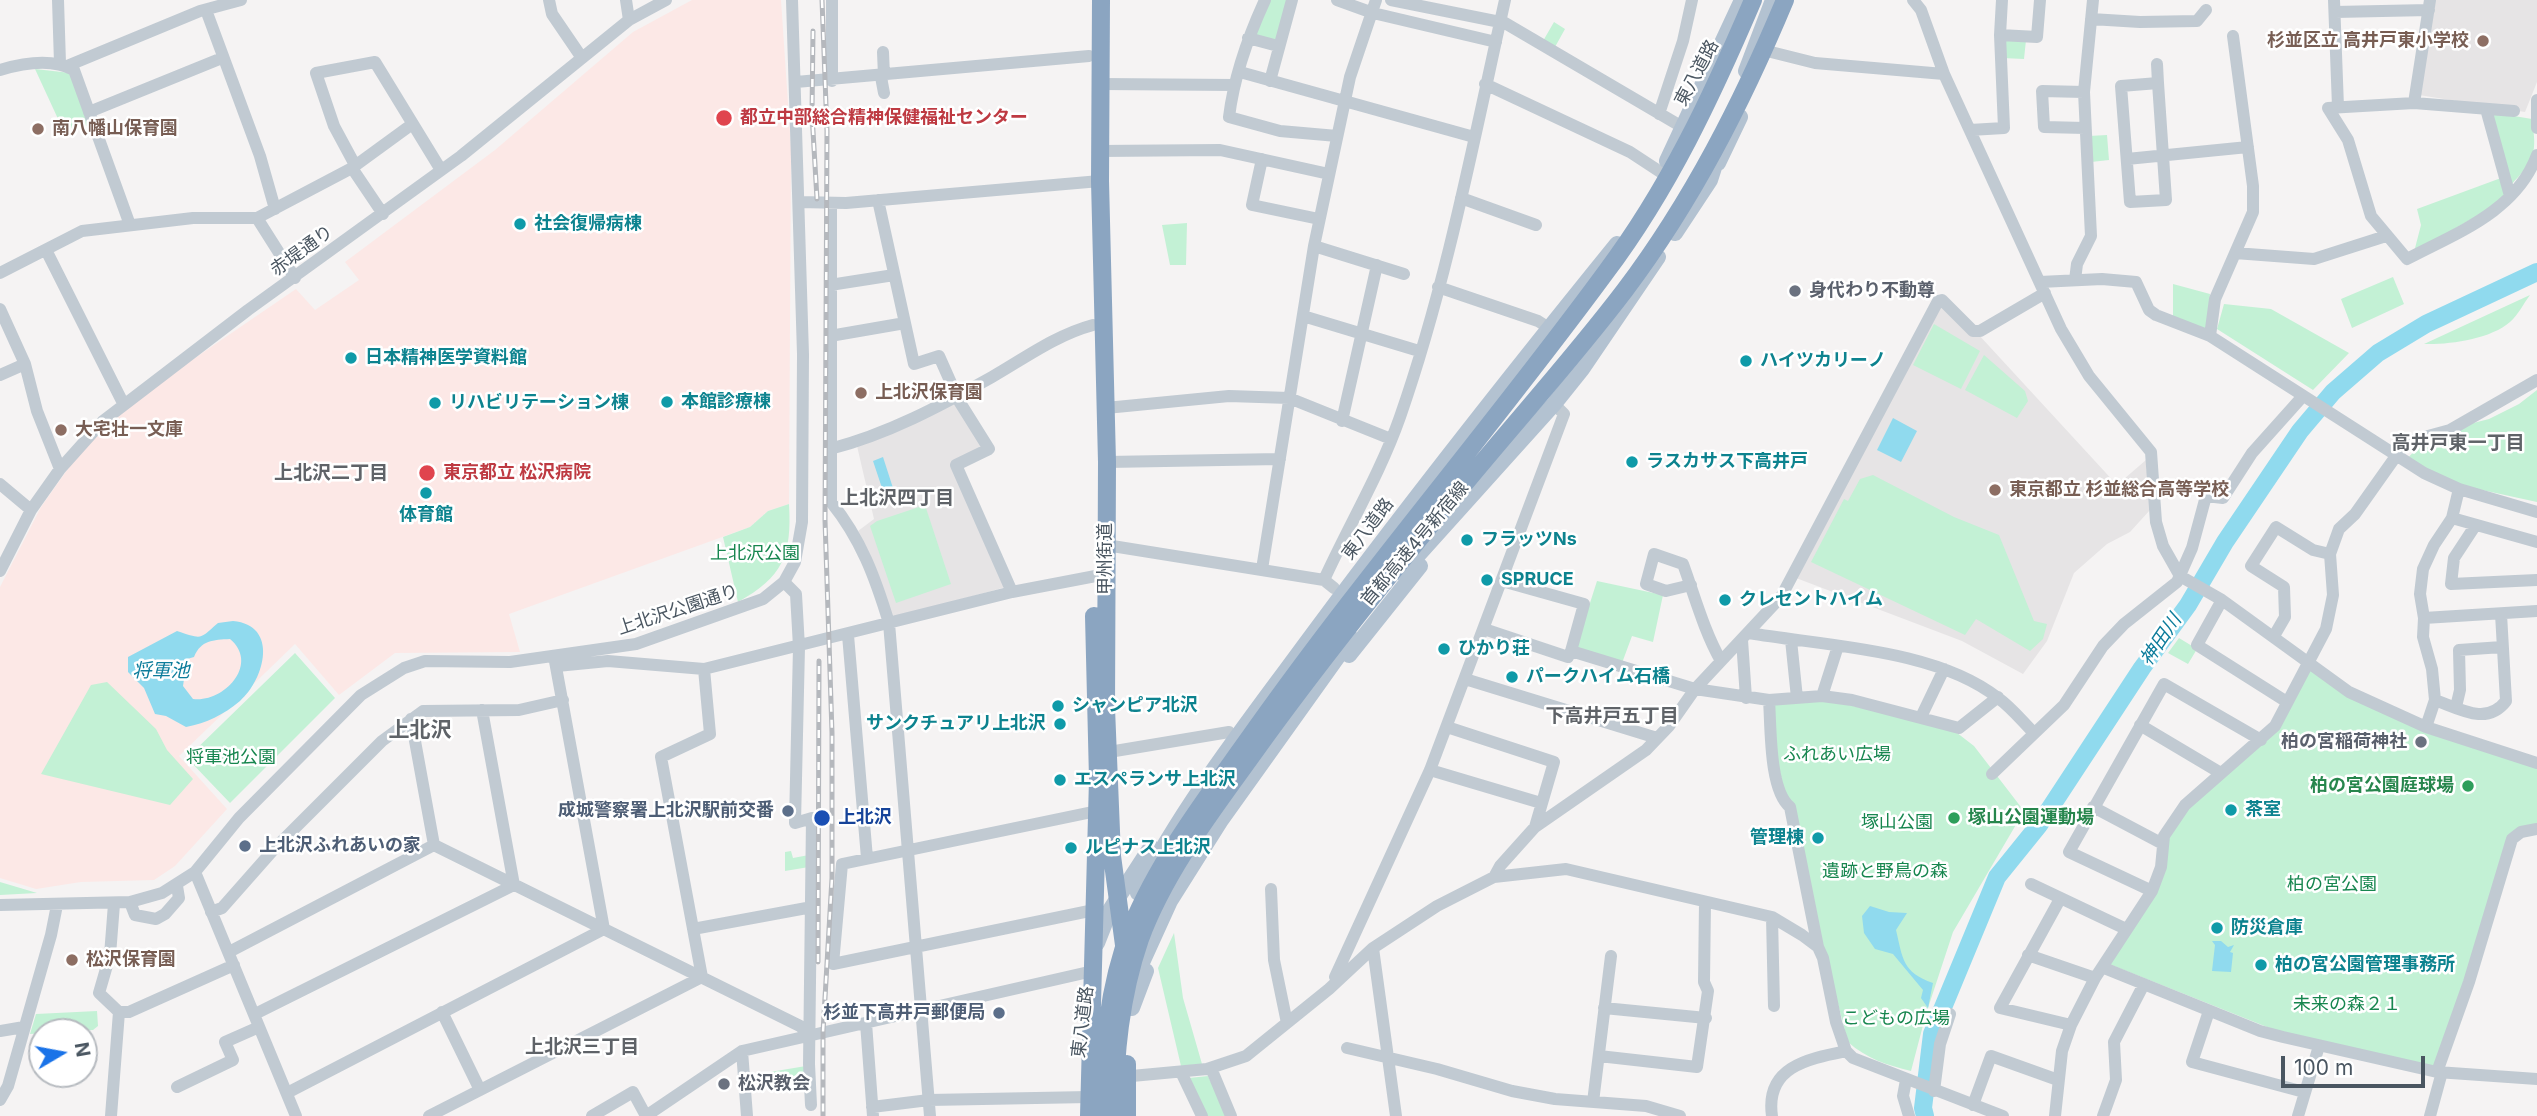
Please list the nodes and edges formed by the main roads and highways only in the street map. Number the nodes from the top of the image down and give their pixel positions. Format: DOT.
graph roads {
  1 [pos="1090,0"];
  2 [pos="1101,0"];
  3 [pos="1742,0"];
  4 [pos="1754,0"];
  5 [pos="1765,0"];
  6 [pos="1773,0"];
  7 [pos="1785,0"];
  8 [pos="1793,0"];
  9 [pos="1662,173"];
  10 [pos="1710,180"];
  11 [pos="1095,182"];
  12 [pos="1667,209"];
  13 [pos="1504,382"];
  14 [pos="1508,453"];
  15 [pos="1473,460"];
  16 [pos="1100,575"];
  17 [pos="1244,715"];
  18 [pos="1284,743"];
  19 [pos="1112,856"];
  20 [pos="1139,866"];
  21 [pos="1117,901"];
  22 [pos="1093,965"];
  23 [pos="1132,1007"];
  24 [pos="1088,1116"];
  25 [pos="1096,1116"];
  26 [pos="1102,1116"];
  27 [pos="1114,1116"];
  28 [pos="1120,1116"];
  29 [pos="1127,1116"];
  1 -- 11 [label="highway, 甲州街道"];
  2 -- 11 [label="highway, 甲州街道"];
  3 -- 9 [label="main road"];
  4 -- 9 [label="main road, 東八道路"];
  4 -- 15 [label="highway, 首都高速4号新宿線"];
  5 -- 12 [label="highway"];
  6 -- 10 [label="main road"];
  6 -- 12 [label="highway"];
  7 -- 15 [label="highway, 首都高速4号新宿線"];
  8 -- 10 [label="main road"];
  9 -- 13 [label="main road, 東八道路"];
  10 -- 14 [label="main road"];
  11 -- 16 [label="highway, 甲州街道"];
  11 -- 16 [label="highway, 甲州街道"];
  12 -- 15 [label="highway"];
  13 -- 17 [label="main road"];
  13 -- 25 [label="main road, 東八道路"];
  14 -- 18 [label="main road"];
  14 -- 28 [label="main road"];
  15 -- 26 [label="highway, 首都高速4号新宿線"];
  15 -- 27 [label="highway, 首都高速4号新宿線"];
  16 -- 19 [label="highway, 甲州街道"];
  16 -- 22 [label="highway, 甲州街道"];
  17 -- 18 [label="main road"];
  17 -- 20 [label="main road"];
  18 -- 23 [label="main road"];
  19 -- 20 [label="main road"];
  19 -- 21 [label="highway, 甲州街道"];
  20 -- 21 [label="main road"];
  21 -- 22 [label="main road"];
  21 -- 23 [label="highway, 甲州街道"];
  22 -- 24 [label="highway, 甲州街道"];
  23 -- 29 [label="highway, 甲州街道"];
}
